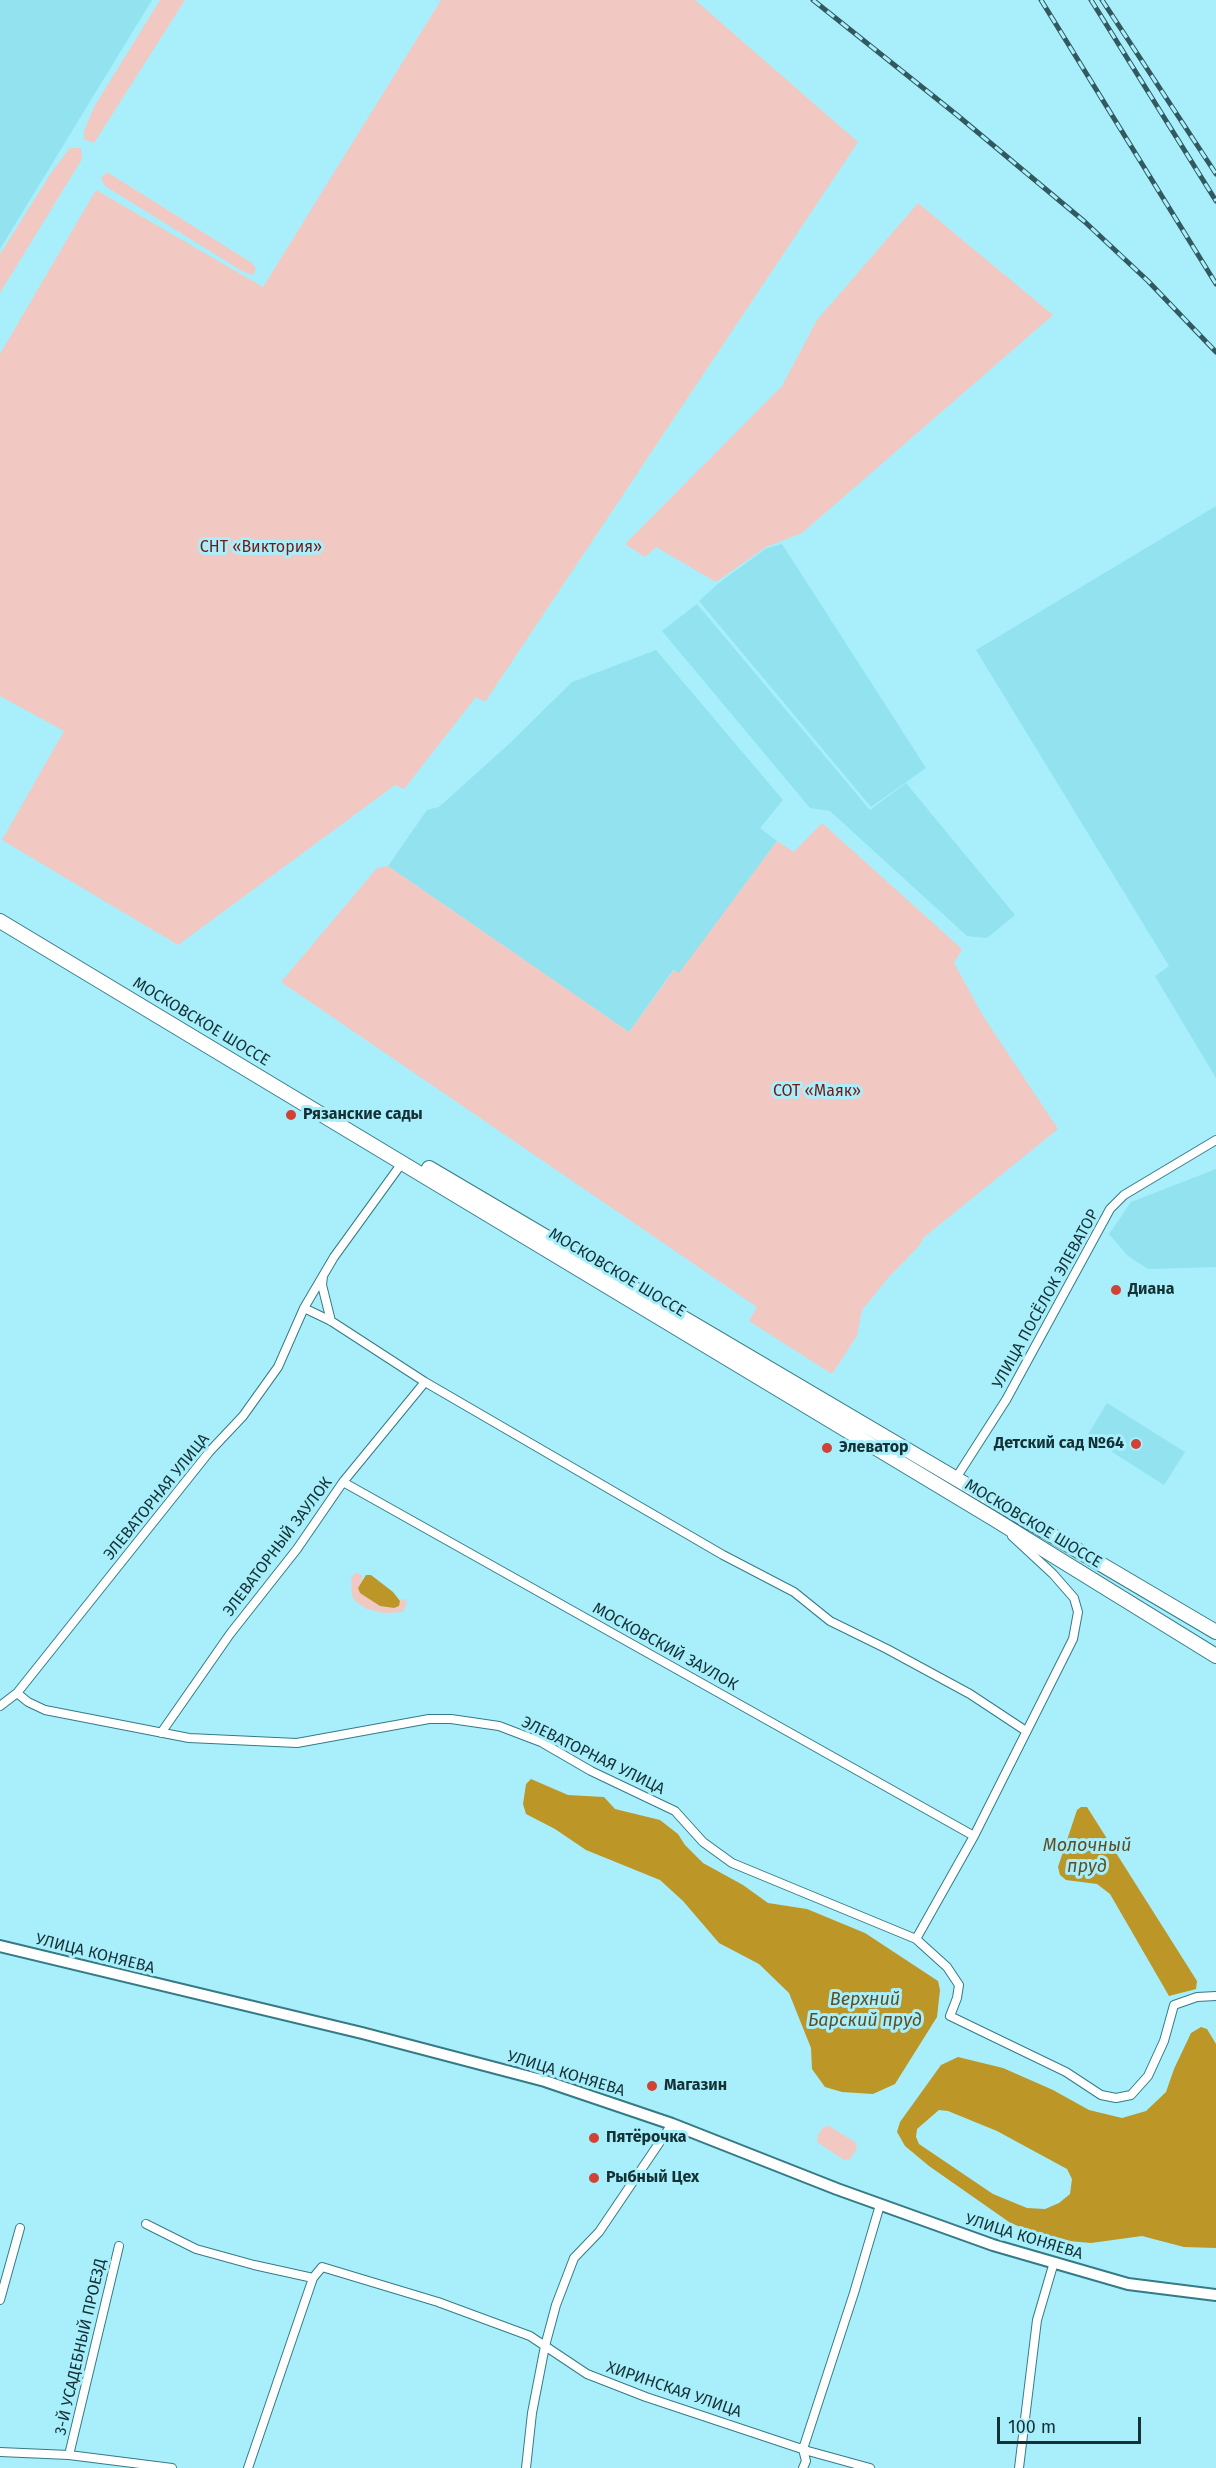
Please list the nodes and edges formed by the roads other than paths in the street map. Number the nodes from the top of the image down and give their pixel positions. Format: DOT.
graph roads {
  1 [pos="0,910"];
  2 [pos="0,921"];
  3 [pos="1216,1140"];
  4 [pos="402,1163"];
  5 [pos="323,1274"];
  6 [pos="304,1308"];
  7 [pos="332,1321"];
  8 [pos="425,1382"];
  9 [pos="956,1478"];
  10 [pos="343,1482"];
  11 [pos="994,1519"];
  12 [pos="1216,1632"];
  13 [pos="1216,1656"];
  14 [pos="16,1693"];
  15 [pos="0,1706"];
  16 [pos="1026,1731"];
  17 [pos="161,1733"];
  18 [pos="974,1836"];
  19 [pos="916,1939"];
  20 [pos="0,1946"];
  21 [pos="1216,1996"];
  22 [pos="672,2124"];
  23 [pos="880,2205"];
  24 [pos="146,2224"];
  25 [pos="20,2228"];
  26 [pos="119,2247"];
  27 [pos="1054,2262"];
  28 [pos="313,2278"];
  29 [pos="1216,2295"];
  30 [pos="0,2300"];
  31 [pos="545,2346"];
  32 [pos="803,2449"];
  33 [pos="0,2452"];
  34 [pos="69,2455"];
  35 [pos="172,2468"];
  36 [pos="248,2468"];
  37 [pos="525,2468"];
  38 [pos="803,2468"];
  39 [pos="870,2468"];
  40 [pos="1019,2468"];
  1 -- 9 [label="highway, МОСКОВСКОЕ ШОССЕ"];
  2 -- 4 [label="highway, МОСКОВСКОЕ ШОССЕ"];
  3 -- 9 [label="street, УЛИЦА ПОСЁЛОК ЭЛЕВАТОР"];
  4 -- 5 [label="street, ЭЛЕВАТОРНАЯ УЛИЦА"];
  4 -- 11 [label="highway, МОСКОВСКОЕ ШОССЕ"];
  5 -- 6 [label="street, ЭЛЕВАТОРНАЯ УЛИЦА"];
  5 -- 7 [label="street"];
  6 -- 7 [label="street"];
  6 -- 14 [label="street, ЭЛЕВАТОРНАЯ УЛИЦА"];
  7 -- 8 [label="street"];
  8 -- 10 [label="street, ЭЛЕВАТОРНЫЙ ЗАУЛОК"];
  8 -- 16 [label="street"];
  9 -- 12 [label="highway, МОСКОВСКОЕ ШОССЕ"];
  10 -- 17 [label="street, ЭЛЕВАТОРНЫЙ ЗАУЛОК"];
  10 -- 18 [label="street, МОСКОВСКИЙ ЗАУЛОК"];
  11 -- 13 [label="highway, МОСКОВСКОЕ ШОССЕ"];
  11 -- 16 [label="street"];
  14 -- 15 [label="street, ЭЛЕВАТОРНАЯ УЛИЦА"];
  14 -- 17 [label="street, ЭЛЕВАТОРНАЯ УЛИЦА"];
  16 -- 18 [label="street"];
  17 -- 19 [label="street, ЭЛЕВАТОРНАЯ УЛИЦА"];
  18 -- 19 [label="street"];
  19 -- 21 [label="street, ЭЛЕВАТОРНАЯ УЛИЦА"];
  20 -- 22 [label="street, УЛИЦА КОНЯЕВА"];
  22 -- 23 [label="street, УЛИЦА КОНЯЕВА"];
  22 -- 31 [label="street"];
  23 -- 27 [label="street, УЛИЦА КОНЯЕВА"];
  23 -- 32 [label="street"];
  24 -- 28 [label="street, ХИРИНСКАЯ УЛИЦА"];
  25 -- 30 [label="street"];
  26 -- 34 [label="street, 3-Й УСАДЕБНЫЙ ПРОЕЗД"];
  27 -- 29 [label="street, УЛИЦА КОНЯЕВА"];
  27 -- 40 [label="street"];
  28 -- 31 [label="street, ХИРИНСКАЯ УЛИЦА"];
  28 -- 36 [label="street"];
  31 -- 32 [label="street, ХИРИНСКАЯ УЛИЦА"];
  31 -- 37 [label="street"];
  32 -- 38 [label="street"];
  32 -- 39 [label="street, ХИРИНСКАЯ УЛИЦА"];
  33 -- 34 [label="street"];
  34 -- 35 [label="street"];
}
